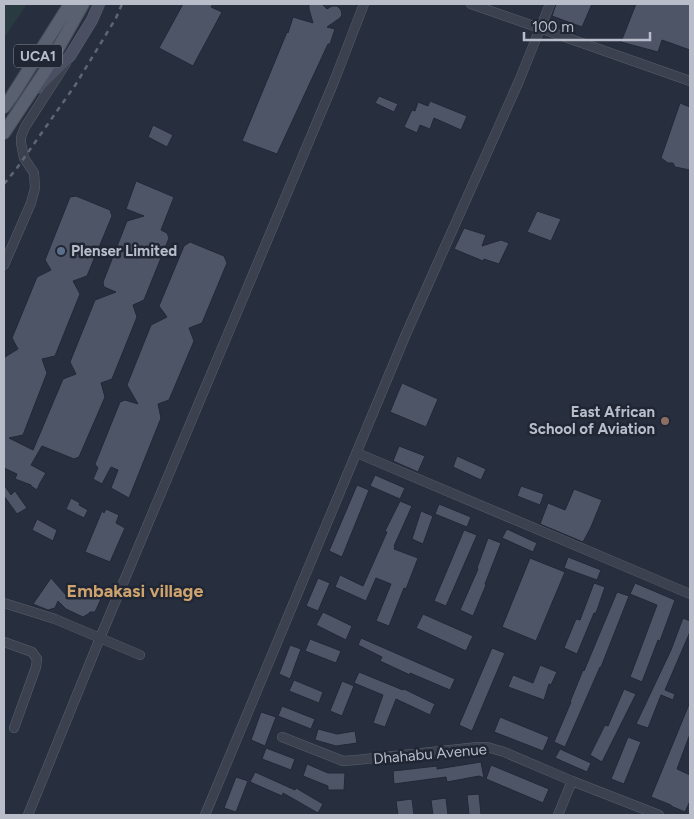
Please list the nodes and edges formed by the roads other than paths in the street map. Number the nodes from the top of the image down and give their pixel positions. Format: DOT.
graph roads {
  1 [pos="70,4"];
  2 [pos="83,4"];
  3 [pos="99,4"];
  4 [pos="364,4"];
  5 [pos="471,4"];
  6 [pos="550,4"];
  7 [pos="540,28"];
  8 [pos="70,56"];
  9 [pos="690,81"];
  10 [pos="29,94"];
  11 [pos="4,107"];
  12 [pos="4,133"];
  13 [pos="4,265"];
  14 [pos="357,452"];
  15 [pos="690,594"];
  16 [pos="4,603"];
  17 [pos="100,638"];
  18 [pos="4,642"];
  19 [pos="140,655"];
  20 [pos="14,728"];
  21 [pos="282,737"];
  22 [pos="572,781"];
  23 [pos="28,815"];
  24 [pos="205,815"];
  25 [pos="558,815"];
  26 [pos="659,815"];
  1 -- 11 [label="main road, UCA1"];
  2 -- 10 [label="main road, UCA1"];
  3 -- 8 [label="main road, UCA1"];
  4 -- 17 [label="street"];
  5 -- 7 [label="street"];
  6 -- 7 [label="street"];
  7 -- 9 [label="street"];
  7 -- 14 [label="street"];
  8 -- 10 [label="main road, UCA1"];
  8 -- 13 [label="street"];
  10 -- 12 [label="main road, UCA1"];
  14 -- 15 [label="street"];
  14 -- 24 [label="street"];
  16 -- 17 [label="street"];
  17 -- 19 [label="street"];
  17 -- 23 [label="street"];
  18 -- 20 [label="street"];
  21 -- 22 [label="street, Dhahabu Avenue"];
  22 -- 25 [label="street"];
  22 -- 26 [label="street, Dhahabu Avenue"];
}
